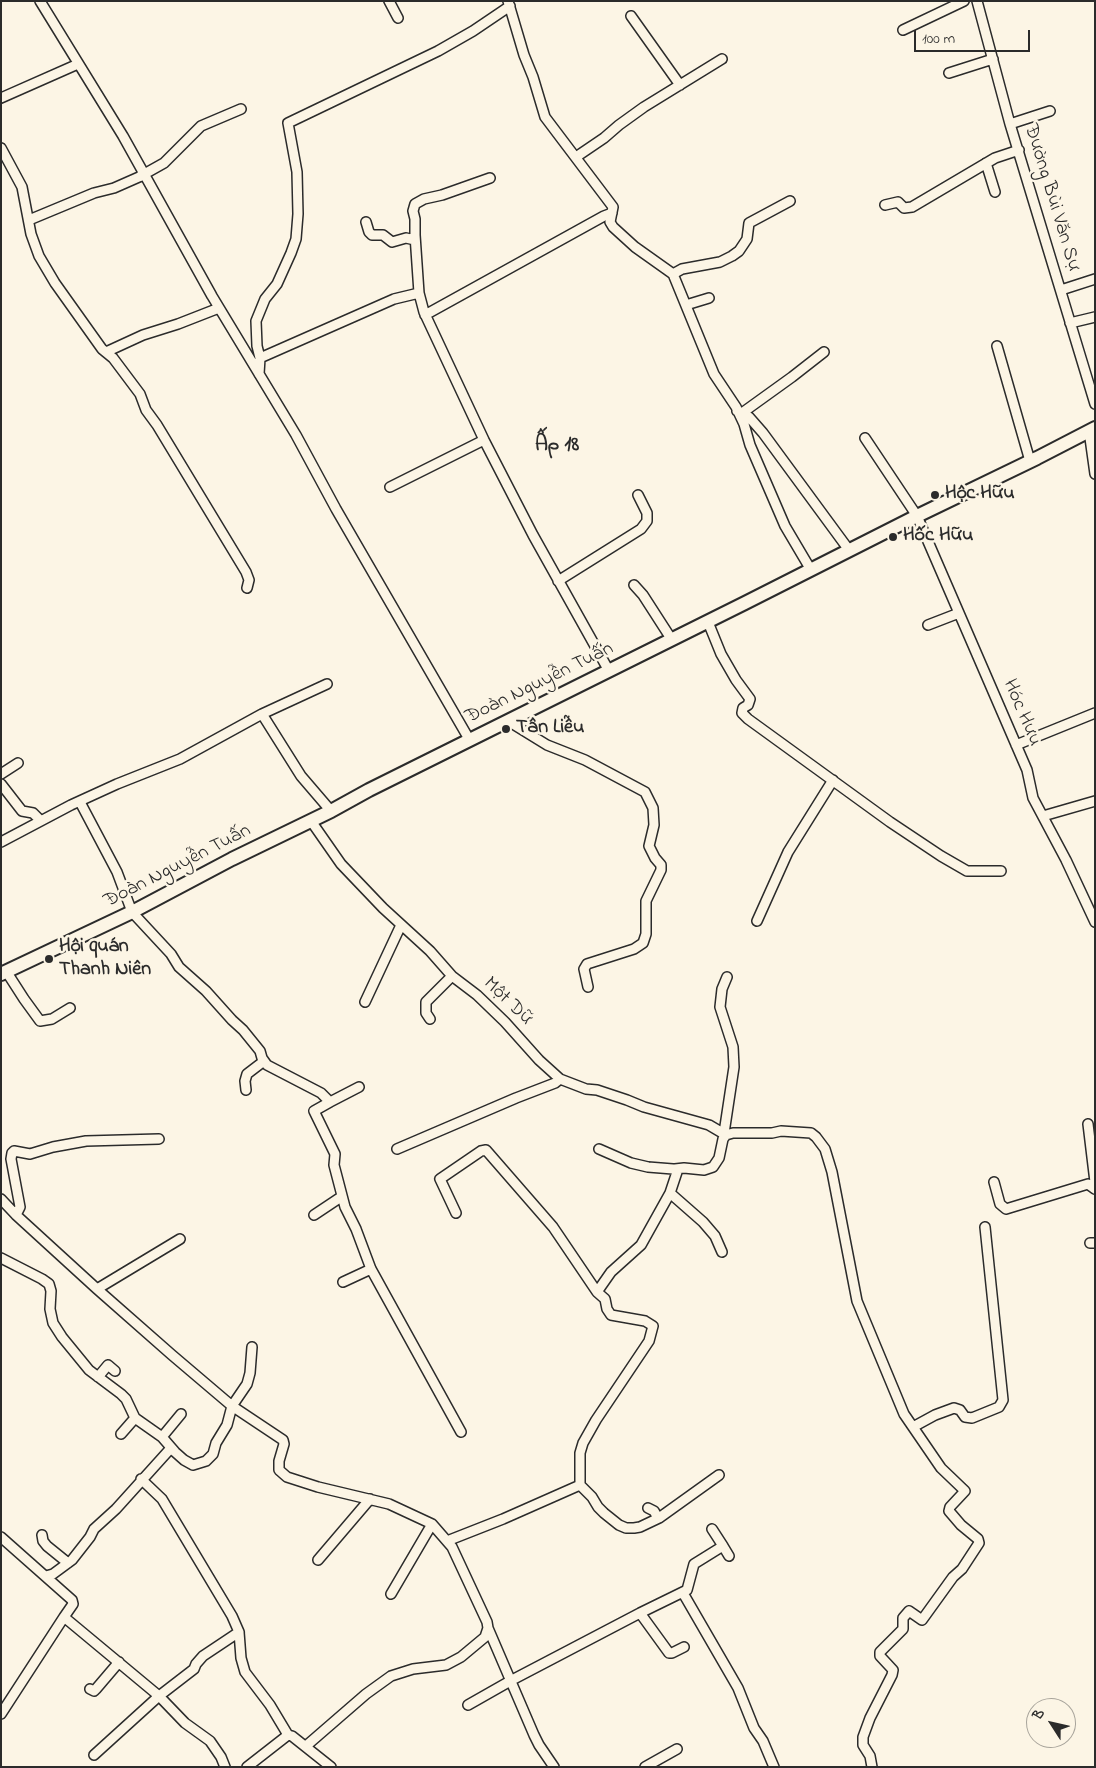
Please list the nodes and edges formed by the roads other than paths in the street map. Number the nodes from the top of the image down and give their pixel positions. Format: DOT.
graph roads {
  1 [pos="40,1"];
  2 [pos="388,1"];
  3 [pos="964,1"];
  4 [pos="977,1"];
  5 [pos="509,4"];
  6 [pos="631,16"];
  7 [pos="398,18"];
  8 [pos="903,30"];
  9 [pos="722,59"];
  10 [pos="993,59"];
  11 [pos="78,64"];
  12 [pos="949,73"];
  13 [pos="680,85"];
  14 [pos="1,98"];
  15 [pos="241,109"];
  16 [pos="1050,111"];
  17 [pos="1010,124"];
  18 [pos="1,148"];
  19 [pos="1019,150"];
  20 [pos="576,157"];
  21 [pos="986,163"];
  22 [pos="144,174"];
  23 [pos="490,178"];
  24 [pos="995,192"];
  25 [pos="790,201"];
  26 [pos="885,205"];
  27 [pos="612,213"];
  28 [pos="29,220"];
  29 [pos="366,222"];
  30 [pos="415,240"];
  31 [pos="673,274"];
  32 [pos="1095,279"];
  33 [pos="1060,290"];
  34 [pos="419,293"];
  35 [pos="710,298"];
  36 [pos="686,304"];
  37 [pos="220,308"];
  38 [pos="425,315"];
  39 [pos="1095,317"];
  40 [pos="1070,323"];
  41 [pos="997,346"];
  42 [pos="106,352"];
  43 [pos="824,352"];
  44 [pos="260,358"];
  45 [pos="259,374"];
  46 [pos="1095,404"];
  47 [pos="740,412"];
  48 [pos="1092,430"];
  49 [pos="865,438"];
  50 [pos="484,440"];
  51 [pos="1030,461"];
  52 [pos="1095,474"];
  53 [pos="390,488"];
  54 [pos="638,495"];
  55 [pos="917,516"];
  56 [pos="849,550"];
  57 [pos="811,570"];
  58 [pos="558,581"];
  59 [pos="634,585"];
  60 [pos="247,588"];
  61 [pos="959,613"];
  62 [pos="708,622"];
  63 [pos="928,625"];
  64 [pos="672,640"];
  65 [pos="609,671"];
  66 [pos="326,684"];
  67 [pos="1095,713"];
  68 [pos="262,714"];
  69 [pos="508,721"];
  70 [pos="469,739"];
  71 [pos="1016,745"];
  72 [pos="18,763"];
  73 [pos="1,774"];
  74 [pos="832,780"];
  75 [pos="1,784"];
  76 [pos="1095,801"];
  77 [pos="80,802"];
  78 [pos="331,811"];
  79 [pos="1043,816"];
  80 [pos="40,820"];
  81 [pos="311,821"];
  82 [pos="1,842"];
  83 [pos="1001,871"];
  84 [pos="132,912"];
  85 [pos="757,921"];
  86 [pos="1095,922"];
  87 [pos="401,925"];
  88 [pos="3,971"];
  89 [pos="452,976"];
  90 [pos="727,977"];
  91 [pos="588,987"];
  92 [pos="365,1002"];
  93 [pos="70,1008"];
  94 [pos="430,1019"];
  95 [pos="264,1061"];
  96 [pos="560,1079"];
  97 [pos="359,1086"];
  98 [pos="246,1090"];
  99 [pos="330,1102"];
  100 [pos="1088,1124"];
  101 [pos="725,1134"];
  102 [pos="159,1139"];
  103 [pos="397,1149"];
  104 [pos="599,1149"];
  105 [pos="675,1169"];
  106 [pos="994,1182"];
  107 [pos="1095,1182"];
  108 [pos="1095,1189"];
  109 [pos="670,1192"];
  110 [pos="341,1197"];
  111 [pos="1,1199"];
  112 [pos="456,1214"];
  113 [pos="16,1215"];
  114 [pos="314,1215"];
  115 [pos="985,1227"];
  116 [pos="180,1239"];
  117 [pos="722,1252"];
  118 [pos="1,1258"];
  119 [pos="370,1269"];
  120 [pos="343,1282"];
  121 [pos="97,1289"];
  122 [pos="597,1292"];
  123 [pos="252,1347"];
  124 [pos="116,1370"];
  125 [pos="98,1376"];
  126 [pos="232,1406"];
  127 [pos="181,1414"];
  128 [pos="134,1418"];
  129 [pos="913,1427"];
  130 [pos="461,1432"];
  131 [pos="121,1434"];
  132 [pos="162,1437"];
  133 [pos="171,1448"];
  134 [pos="719,1475"];
  135 [pos="141,1479"];
  136 [pos="580,1485"];
  137 [pos="370,1499"];
  138 [pos="648,1508"];
  139 [pos="658,1518"];
  140 [pos="432,1524"];
  141 [pos="712,1529"];
  142 [pos="42,1535"];
  143 [pos="1,1537"];
  144 [pos="446,1541"];
  145 [pos="723,1546"];
  146 [pos="729,1556"];
  147 [pos="318,1560"];
  148 [pos="68,1564"];
  149 [pos="46,1576"];
  150 [pos="683,1593"];
  151 [pos="391,1594"];
  152 [pos="640,1613"];
  153 [pos="64,1617"];
  154 [pos="488,1628"];
  155 [pos="239,1632"];
  156 [pos="684,1647"];
  157 [pos="119,1662"];
  158 [pos="512,1680"];
  159 [pos="90,1689"];
  160 [pos="159,1696"];
  161 [pos="468,1705"];
  162 [pos="1,1714"];
  163 [pos="288,1735"];
  164 [pos="306,1746"];
  165 [pos="677,1749"];
  166 [pos="94,1756"];
  167 [pos="867,1766"];
  168 [pos="225,1767"];
  169 [pos="247,1767"];
  170 [pos="331,1767"];
  171 [pos="554,1767"];
  172 [pos="645,1767"];
  173 [pos="774,1767"];
  1 -- 11 [label="street"];
  2 -- 7 [label="street"];
  3 -- 8 [label="street"];
  4 -- 10 [label="street, Đường Bùi Văn Sự"];
  5 -- 20 [label="street"];
  5 -- 44 [label="street"];
  6 -- 13 [label="street"];
  9 -- 13 [label="street"];
  10 -- 12 [label="street"];
  10 -- 17 [label="street, Đường Bùi Văn Sự"];
  11 -- 14 [label="street"];
  11 -- 22 [label="street"];
  13 -- 20 [label="street"];
  15 -- 22 [label="street"];
  16 -- 17 [label="street"];
  17 -- 19 [label="street, Đường Bùi Văn Sự"];
  18 -- 28 [label="street"];
  19 -- 21 [label="street"];
  19 -- 33 [label="street, Đường Bùi Văn Sự"];
  20 -- 27 [label="street"];
  21 -- 24 [label="street"];
  21 -- 26 [label="street"];
  22 -- 28 [label="street"];
  22 -- 37 [label="street"];
  23 -- 30 [label="street"];
  25 -- 31 [label="street"];
  27 -- 31 [label="street"];
  27 -- 38 [label="street"];
  28 -- 42 [label="street"];
  29 -- 30 [label="street"];
  30 -- 34 [label="street"];
  31 -- 36 [label="street"];
  32 -- 33 [label="street"];
  33 -- 40 [label="street, Đường Bùi Văn Sự"];
  34 -- 38 [label="street"];
  34 -- 44 [label="street"];
  35 -- 36 [label="street"];
  36 -- 47 [label="street"];
  37 -- 42 [label="street"];
  37 -- 45 [label="street"];
  38 -- 50 [label="street"];
  39 -- 40 [label="street"];
  40 -- 46 [label="street, Đường Bùi Văn Sự"];
  41 -- 51 [label="street"];
  42 -- 60 [label="street"];
  43 -- 47 [label="street"];
  44 -- 45 [label="street"];
  45 -- 70 [label="street"];
  47 -- 56 [label="street"];
  47 -- 57 [label="street"];
  48 -- 51 [label="main road, Đoàn Nguyễn Tuấn"];
  48 -- 52 [label="street"];
  49 -- 55 [label="street, Hóc Hưu"];
  50 -- 53 [label="street"];
  50 -- 58 [label="street"];
  51 -- 55 [label="main road, Đoàn Nguyễn Tuấn"];
  54 -- 58 [label="street"];
  55 -- 56 [label="main road, Đoàn Nguyễn Tuấn"];
  55 -- 61 [label="street, Hóc Hưu"];
  56 -- 57 [label="main road, Đoàn Nguyễn Tuấn"];
  57 -- 62 [label="main road, Đoàn Nguyễn Tuấn"];
  58 -- 65 [label="street"];
  59 -- 64 [label="street"];
  61 -- 63 [label="street"];
  61 -- 71 [label="street, Hóc Hưu"];
  62 -- 64 [label="main road, Đoàn Nguyễn Tuấn"];
  62 -- 74 [label="street"];
  64 -- 65 [label="main road, Đoàn Nguyễn Tuấn"];
  65 -- 69 [label="main road, Đoàn Nguyễn Tuấn"];
  66 -- 68 [label="street"];
  67 -- 71 [label="street"];
  68 -- 77 [label="street"];
  68 -- 78 [label="street"];
  69 -- 70 [label="main road, Đoàn Nguyễn Tuấn"];
  69 -- 91 [label="street"];
  70 -- 78 [label="main road, Đoàn Nguyễn Tuấn"];
  71 -- 79 [label="street, Hóc Hưu"];
  72 -- 73 [label="street"];
  74 -- 83 [label="street"];
  74 -- 85 [label="street"];
  75 -- 80 [label="street"];
  76 -- 79 [label="street"];
  77 -- 80 [label="street"];
  77 -- 84 [label="street"];
  78 -- 81 [label="main road, Đoàn Nguyễn Tuấn"];
  79 -- 86 [label="street, Hóc Hưu"];
  80 -- 82 [label="street"];
  81 -- 84 [label="main road, Đoàn Nguyễn Tuấn"];
  81 -- 87 [label="street, Một Dữ"];
  84 -- 88 [label="main road, Đoàn Nguyễn Tuấn"];
  84 -- 95 [label="street"];
  87 -- 89 [label="street, Một Dữ"];
  87 -- 92 [label="street"];
  88 -- 93 [label="street"];
  89 -- 94 [label="street"];
  89 -- 96 [label="street, Một Dữ"];
  90 -- 101 [label="street"];
  95 -- 98 [label="street"];
  95 -- 99 [label="street"];
  96 -- 101 [label="street, Một Dữ"];
  96 -- 103 [label="street"];
  97 -- 99 [label="street"];
  99 -- 110 [label="street"];
  100 -- 107 [label="street"];
  101 -- 105 [label="street"];
  101 -- 129 [label="street"];
  102 -- 113 [label="street"];
  104 -- 105 [label="street"];
  105 -- 109 [label="street"];
  106 -- 108 [label="street"];
  109 -- 117 [label="street"];
  109 -- 122 [label="street"];
  110 -- 114 [label="street"];
  110 -- 119 [label="street"];
  111 -- 113 [label="street"];
  112 -- 122 [label="street"];
  113 -- 121 [label="street"];
  115 -- 129 [label="street"];
  116 -- 121 [label="street"];
  118 -- 125 [label="street"];
  119 -- 120 [label="street"];
  119 -- 130 [label="street"];
  121 -- 126 [label="street"];
  122 -- 136 [label="street"];
  123 -- 126 [label="street"];
  124 -- 125 [label="street"];
  125 -- 128 [label="street"];
  126 -- 133 [label="street"];
  126 -- 137 [label="street"];
  127 -- 132 [label="street"];
  128 -- 131 [label="street"];
  128 -- 132 [label="street"];
  129 -- 167 [label="street"];
  132 -- 133 [label="street"];
  133 -- 135 [label="street"];
  134 -- 139 [label="street"];
  135 -- 148 [label="street"];
  135 -- 155 [label="street"];
  136 -- 139 [label="street"];
  136 -- 144 [label="street"];
  137 -- 140 [label="street"];
  137 -- 147 [label="street"];
  138 -- 139 [label="street"];
  140 -- 144 [label="street"];
  140 -- 151 [label="street"];
  141 -- 145 [label="street"];
  142 -- 148 [label="street"];
  143 -- 149 [label="street"];
  144 -- 154 [label="street"];
  145 -- 146 [label="street"];
  145 -- 150 [label="street"];
  148 -- 149 [label="street"];
  149 -- 153 [label="street"];
  150 -- 152 [label="street"];
  150 -- 173 [label="street"];
  152 -- 156 [label="street"];
  152 -- 158 [label="street"];
  153 -- 157 [label="street"];
  153 -- 162 [label="street"];
  154 -- 158 [label="street"];
  154 -- 164 [label="street"];
  155 -- 160 [label="street"];
  155 -- 163 [label="street"];
  157 -- 159 [label="street"];
  157 -- 160 [label="street"];
  158 -- 161 [label="street"];
  158 -- 171 [label="street"];
  160 -- 166 [label="street"];
  160 -- 168 [label="street"];
  163 -- 164 [label="street"];
  163 -- 169 [label="street"];
  164 -- 170 [label="street"];
  165 -- 172 [label="street"];
}
